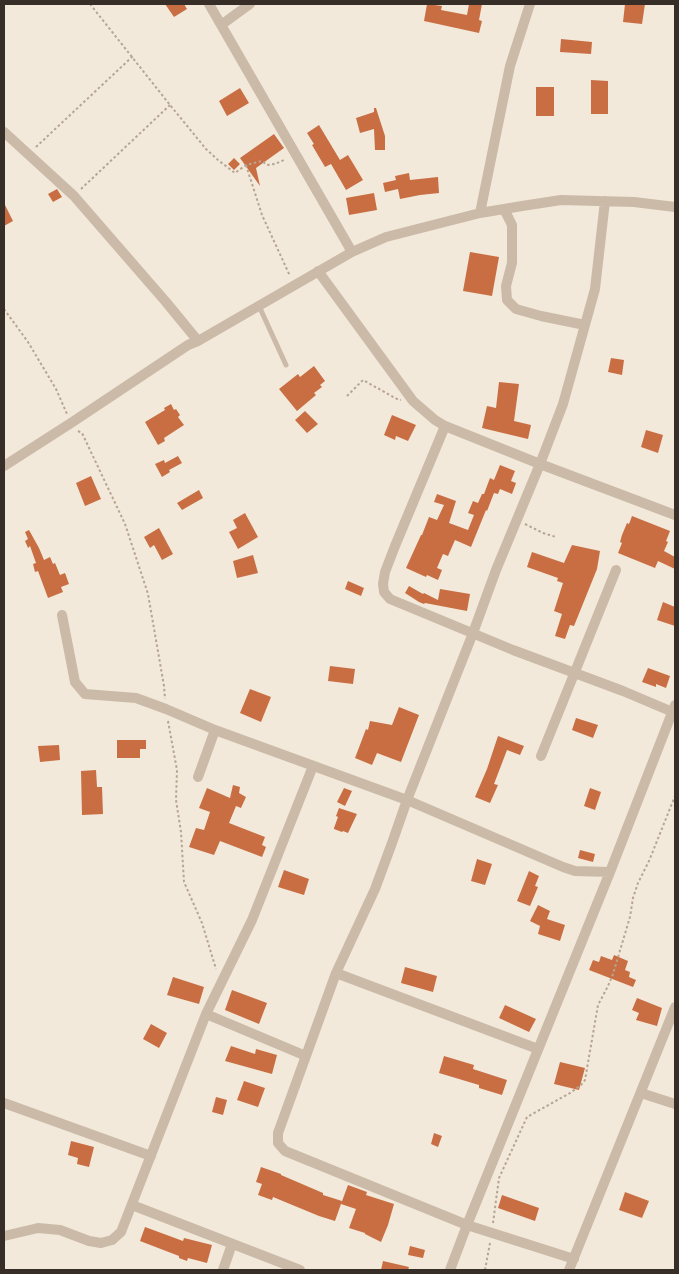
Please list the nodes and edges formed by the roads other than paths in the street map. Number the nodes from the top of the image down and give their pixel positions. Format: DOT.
graph roads {
  1 [pos="209,4"];
  2 [pos="250,4"];
  3 [pos="530,4"];
  4 [pos="221,24"];
  5 [pos="4,132"];
  6 [pos="605,201"];
  7 [pos="675,207"];
  8 [pos="504,209"];
  9 [pos="480,213"];
  10 [pos="352,252"];
  11 [pos="318,271"];
  12 [pos="258,305"];
  13 [pos="585,325"];
  14 [pos="198,341"];
  15 [pos="286,365"];
  16 [pos="445,426"];
  17 [pos="540,464"];
  18 [pos="4,466"];
  19 [pos="675,515"];
  20 [pos="616,570"];
  21 [pos="62,615"];
  22 [pos="474,633"];
  23 [pos="575,673"];
  24 [pos="674,710"];
  25 [pos="214,730"];
  26 [pos="541,756"];
  27 [pos="313,766"];
  28 [pos="198,777"];
  29 [pos="407,800"];
  30 [pos="610,872"];
  31 [pos="336,973"];
  32 [pos="675,1007"];
  33 [pos="206,1014"];
  34 [pos="538,1049"];
  35 [pos="306,1056"];
  36 [pos="641,1093"];
  37 [pos="4,1103"];
  38 [pos="675,1104"];
  39 [pos="151,1156"];
  40 [pos="132,1205"];
  41 [pos="467,1225"];
  42 [pos="4,1236"];
  43 [pos="232,1244"];
  44 [pos="574,1259"];
  45 [pos="223,1270"];
  46 [pos="300,1270"];
  47 [pos="450,1270"];
  48 [pos="569,1270"];
  1 -- 4 [label="street"];
  2 -- 4 [label="street"];
  3 -- 9 [label="street"];
  4 -- 10 [label="street"];
  5 -- 14 [label="street"];
  6 -- 7 [label="street"];
  6 -- 8 [label="street"];
  6 -- 13 [label="street"];
  8 -- 9 [label="street"];
  8 -- 13 [label="street"];
  9 -- 10 [label="street"];
  10 -- 11 [label="street"];
  11 -- 12 [label="street"];
  11 -- 16 [label="street"];
  12 -- 14 [label="street"];
  12 -- 15 [label="lane"];
  13 -- 17 [label="street"];
  14 -- 18 [label="street"];
  16 -- 17 [label="street"];
  16 -- 22 [label="street"];
  17 -- 19 [label="street"];
  17 -- 22 [label="street"];
  20 -- 23 [label="street"];
  21 -- 25 [label="street"];
  22 -- 23 [label="street"];
  22 -- 29 [label="street"];
  23 -- 24 [label="street"];
  23 -- 26 [label="street"];
  24 -- 30 [label="street"];
  25 -- 27 [label="street"];
  25 -- 28 [label="street"];
  27 -- 29 [label="street"];
  27 -- 33 [label="street"];
  29 -- 30 [label="street"];
  29 -- 31 [label="street"];
  30 -- 34 [label="street"];
  31 -- 34 [label="street"];
  31 -- 35 [label="street"];
  32 -- 36 [label="street"];
  33 -- 35 [label="street"];
  33 -- 39 [label="street"];
  34 -- 41 [label="street"];
  35 -- 41 [label="street"];
  36 -- 38 [label="street"];
  36 -- 44 [label="street"];
  37 -- 39 [label="street"];
  39 -- 40 [label="street"];
  40 -- 42 [label="street"];
  40 -- 43 [label="street"];
  41 -- 44 [label="street"];
  41 -- 47 [label="street"];
  43 -- 45 [label="street"];
  43 -- 46 [label="street"];
  44 -- 48 [label="street"];
}
